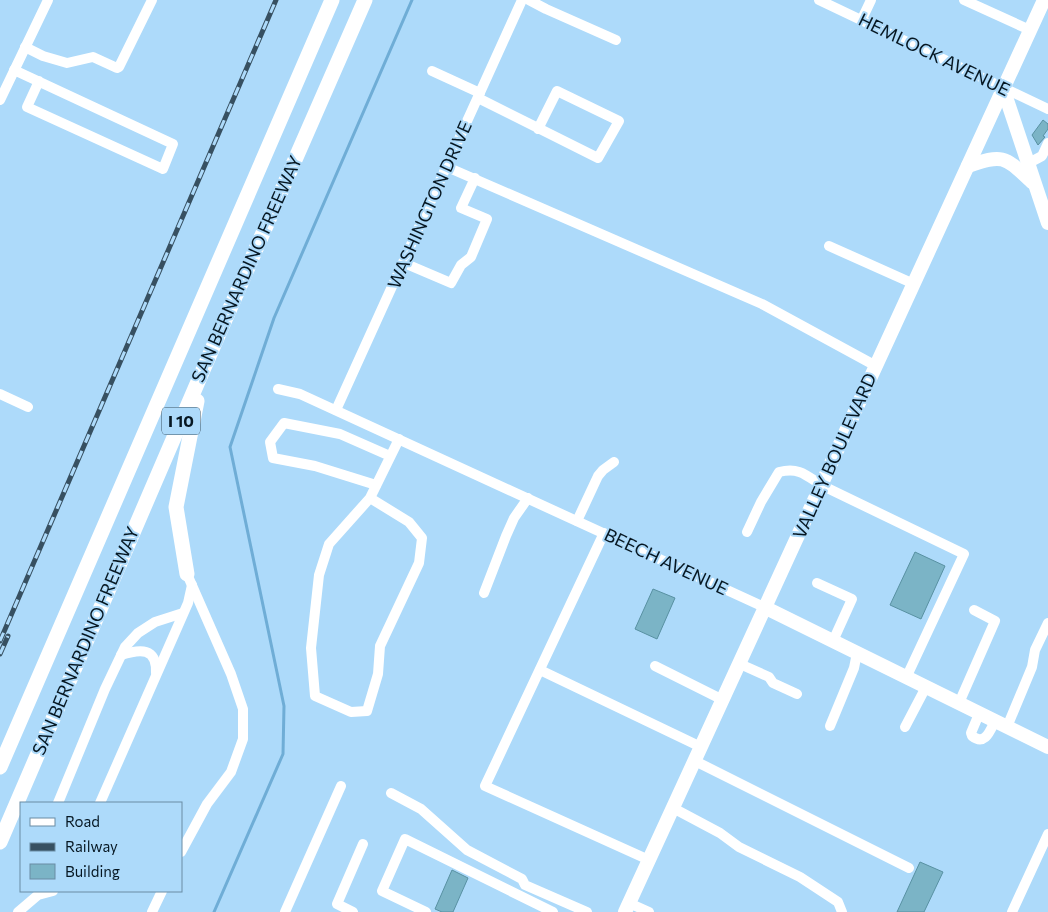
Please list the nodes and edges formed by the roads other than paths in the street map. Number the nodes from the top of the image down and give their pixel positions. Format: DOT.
graph roads {
  1 [pos="48,0"];
  2 [pos="152,0"];
  3 [pos="332,0"];
  4 [pos="365,0"];
  5 [pos="522,0"];
  6 [pos="529,0"];
  7 [pos="819,0"];
  8 [pos="871,0"];
  9 [pos="964,0"];
  10 [pos="1044,0"];
  11 [pos="862,19"];
  12 [pos="1030,30"];
  13 [pos="616,40"];
  14 [pos="25,47"];
  15 [pos="14,70"];
  16 [pos="432,71"];
  17 [pos="39,81"];
  18 [pos="1003,88"];
  19 [pos="479,95"];
  20 [pos="0,100"];
  21 [pos="1048,109"];
  22 [pos="538,129"];
  23 [pos="1048,143"];
  24 [pos="1027,164"];
  25 [pos="968,166"];
  26 [pos="447,167"];
  27 [pos="475,178"];
  28 [pos="1034,184"];
  29 [pos="1048,223"];
  30 [pos="829,246"];
  31 [pos="404,263"];
  32 [pos="914,284"];
  33 [pos="876,366"];
  34 [pos="203,370"];
  35 [pos="278,389"];
  36 [pos="0,394"];
  37 [pos="28,407"];
  38 [pos="336,410"];
  39 [pos="399,439"];
  40 [pos="390,456"];
  41 [pos="614,462"];
  42 [pos="376,485"];
  43 [pos="821,485"];
  44 [pos="370,498"];
  45 [pos="528,498"];
  46 [pos="577,521"];
  47 [pos="747,532"];
  48 [pos="604,533"];
  49 [pos="190,579"];
  50 [pos="817,583"];
  51 [pos="484,593"];
  52 [pos="766,608"];
  53 [pos="974,610"];
  54 [pos="184,613"];
  55 [pos="1048,624"];
  56 [pos="833,641"];
  57 [pos="857,653"];
  58 [pos="121,655"];
  59 [pos="740,664"];
  60 [pos="656,666"];
  61 [pos="540,670"];
  62 [pos="156,676"];
  63 [pos="906,678"];
  64 [pos="926,687"];
  65 [pos="797,694"];
  66 [pos="723,700"];
  67 [pos="959,704"];
  68 [pos="980,714"];
  69 [pos="1001,724"];
  70 [pos="830,726"];
  71 [pos="905,727"];
  72 [pos="701,747"];
  73 [pos="1048,747"];
  74 [pos="695,761"];
  75 [pos="0,767"];
  76 [pos="341,786"];
  77 [pos="392,793"];
  78 [pos="58,802"];
  79 [pos="100,802"];
  80 [pos="673,808"];
  81 [pos="1048,834"];
  82 [pos="0,842"];
  83 [pos="363,844"];
  84 [pos="182,850"];
  85 [pos="649,860"];
  86 [pos="909,868"];
  87 [pos="162,892"];
  88 [pos="36,893"];
  89 [pos="627,908"];
  90 [pos="18,912"];
  91 [pos="152,912"];
  92 [pos="285,912"];
  93 [pos="353,912"];
  94 [pos="426,912"];
  95 [pos="553,912"];
  96 [pos="587,912"];
  97 [pos="649,912"];
  98 [pos="842,912"];
  99 [pos="1012,912"];
  1 -- 14 [label="street"];
  2 -- 14 [label="street"];
  3 -- 75 [label="highway, SAN BERNARDINO FREEWAY / I 10"];
  4 -- 34 [label="highway, SAN BERNARDINO FREEWAY / I 10"];
  5 -- 19 [label="street, WASHINGTON DRIVE"];
  6 -- 13 [label="street"];
  7 -- 11 [label="street, HEMLOCK AVENUE"];
  8 -- 11 [label="street"];
  9 -- 12 [label="street"];
  10 -- 12 [label="main road, VALLEY BOULEVARD"];
  11 -- 18 [label="street, HEMLOCK AVENUE"];
  12 -- 18 [label="main road, VALLEY BOULEVARD"];
  14 -- 15 [label="street"];
  15 -- 17 [label="street"];
  15 -- 20 [label="street"];
  16 -- 19 [label="street"];
  17 -- 17 [label="street"];
  18 -- 21 [label="street, HEMLOCK AVENUE"];
  18 -- 24 [label="main road"];
  18 -- 25 [label="main road, VALLEY BOULEVARD"];
  19 -- 22 [label="street"];
  19 -- 26 [label="street, WASHINGTON DRIVE"];
  22 -- 22 [label="street"];
  23 -- 24 [label="street"];
  24 -- 28 [label="main road"];
  25 -- 28 [label="main road"];
  25 -- 32 [label="main road, VALLEY BOULEVARD"];
  26 -- 27 [label="street"];
  26 -- 31 [label="street, WASHINGTON DRIVE"];
  27 -- 31 [label="street"];
  27 -- 33 [label="street"];
  28 -- 29 [label="main road"];
  30 -- 32 [label="street"];
  31 -- 38 [label="street, WASHINGTON DRIVE"];
  32 -- 33 [label="main road, VALLEY BOULEVARD"];
  33 -- 43 [label="main road, VALLEY BOULEVARD"];
  34 -- 49 [label="highway"];
  34 -- 82 [label="highway, SAN BERNARDINO FREEWAY / I 10"];
  35 -- 38 [label="street, BEECH AVENUE"];
  36 -- 37 [label="street"];
  38 -- 39 [label="street, BEECH AVENUE"];
  39 -- 40 [label="street"];
  39 -- 45 [label="street, BEECH AVENUE"];
  40 -- 42 [label="street"];
  40 -- 42 [label="street"];
  41 -- 46 [label="street"];
  42 -- 44 [label="street"];
  43 -- 47 [label="street"];
  43 -- 52 [label="main road, VALLEY BOULEVARD"];
  43 -- 63 [label="street"];
  44 -- 44 [label="street"];
  45 -- 46 [label="street, BEECH AVENUE"];
  45 -- 51 [label="street"];
  46 -- 48 [label="street, BEECH AVENUE"];
  48 -- 52 [label="street, BEECH AVENUE"];
  48 -- 61 [label="street"];
  49 -- 54 [label="street"];
  49 -- 84 [label="street"];
  50 -- 56 [label="street"];
  52 -- 56 [label="main road, BEECH AVENUE"];
  52 -- 59 [label="main road, VALLEY BOULEVARD"];
  53 -- 67 [label="street"];
  54 -- 58 [label="street"];
  54 -- 62 [label="street"];
  55 -- 69 [label="street"];
  56 -- 57 [label="main road, BEECH AVENUE"];
  57 -- 63 [label="main road, BEECH AVENUE"];
  57 -- 70 [label="street"];
  58 -- 62 [label="street"];
  58 -- 78 [label="street"];
  59 -- 65 [label="street"];
  59 -- 66 [label="main road, VALLEY BOULEVARD"];
  60 -- 66 [label="street"];
  61 -- 72 [label="street"];
  61 -- 85 [label="street"];
  62 -- 79 [label="street"];
  63 -- 64 [label="main road, BEECH AVENUE"];
  64 -- 67 [label="main road, BEECH AVENUE"];
  64 -- 71 [label="street"];
  66 -- 72 [label="main road, VALLEY BOULEVARD"];
  67 -- 68 [label="main road, BEECH AVENUE"];
  68 -- 69 [label="main road, BEECH AVENUE"];
  68 -- 69 [label="street"];
  69 -- 73 [label="main road, BEECH AVENUE"];
  72 -- 74 [label="main road, VALLEY BOULEVARD"];
  74 -- 80 [label="main road, VALLEY BOULEVARD"];
  74 -- 86 [label="street"];
  76 -- 92 [label="street"];
  77 -- 96 [label="street"];
  80 -- 85 [label="main road, VALLEY BOULEVARD"];
  80 -- 98 [label="street"];
  81 -- 99 [label="street"];
  83 -- 93 [label="street"];
  85 -- 89 [label="main road, VALLEY BOULEVARD"];
  87 -- 91 [label="street"];
  88 -- 90 [label="street"];
  89 -- 97 [label="street"];
  94 -- 95 [label="street"];
}
